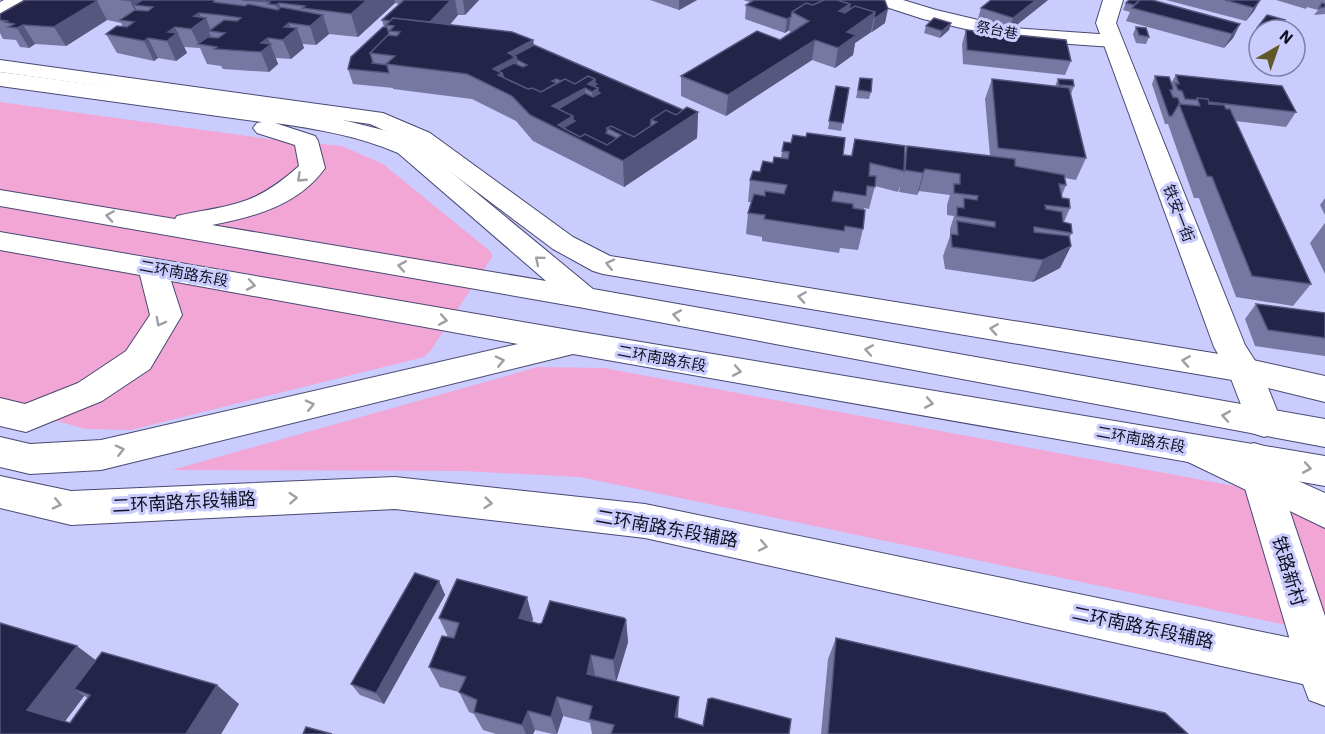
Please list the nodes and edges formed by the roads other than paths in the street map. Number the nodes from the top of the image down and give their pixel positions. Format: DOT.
graph roads {
  1 [pos="19,0"];
  2 [pos="884,0"];
  3 [pos="1113,0"];
  4 [pos="0,10"];
  5 [pos="1113,41"];
  6 [pos="0,66"];
  7 [pos="0,79"];
  8 [pos="0,92"];
  9 [pos="0,198"];
  10 [pos="168,225"];
  11 [pos="0,241"];
  12 [pos="152,267"];
  13 [pos="584,298"];
  14 [pos="575,343"];
  15 [pos="1244,370"];
  16 [pos="1325,389"];
  17 [pos="0,412"];
  18 [pos="1325,433"];
  19 [pos="0,452"];
  20 [pos="1260,454"];
  21 [pos="1325,471"];
  22 [pos="0,492"];
  23 [pos="1325,511"];
  24 [pos="1323,672"];
  1 -- 4 [label="main road"];
  2 -- 5 [label="main road, 祭台巷"];
  3 -- 5 [label="main road, 铁安一街"];
  5 -- 15 [label="main road, 铁安一街"];
  15 -- 6 [label="main road, one-way"];
  13 -- 7 [label="main road, one-way"];
  8 -- 10 [label="main road, one-way"];
  10 -- 9 [label="main road, one-way"];
  13 -- 10 [label="main road, one-way"];
  11 -- 12 [label="main road, 二环南路东段"];
  12 -- 14 [label="main road, 二环南路东段, one-way"];
  12 -- 17 [label="main road, one-way"];
  20 -- 13 [label="main road, one-way"];
  19 -- 14 [label="main road, one-way"];
  14 -- 20 [label="main road, 二环南路东段, one-way"];
  15 -- 16 [label="main road"];
  15 -- 20 [label="main road, 铁安一街"];
  18 -- 20 [label="main road"];
  20 -- 21 [label="main road, one-way"];
  20 -- 23 [label="main road"];
  20 -- 24 [label="main road, 铁路新村"];
  22 -- 24 [label="main road, 二环南路东段辅路, one-way"];
}
